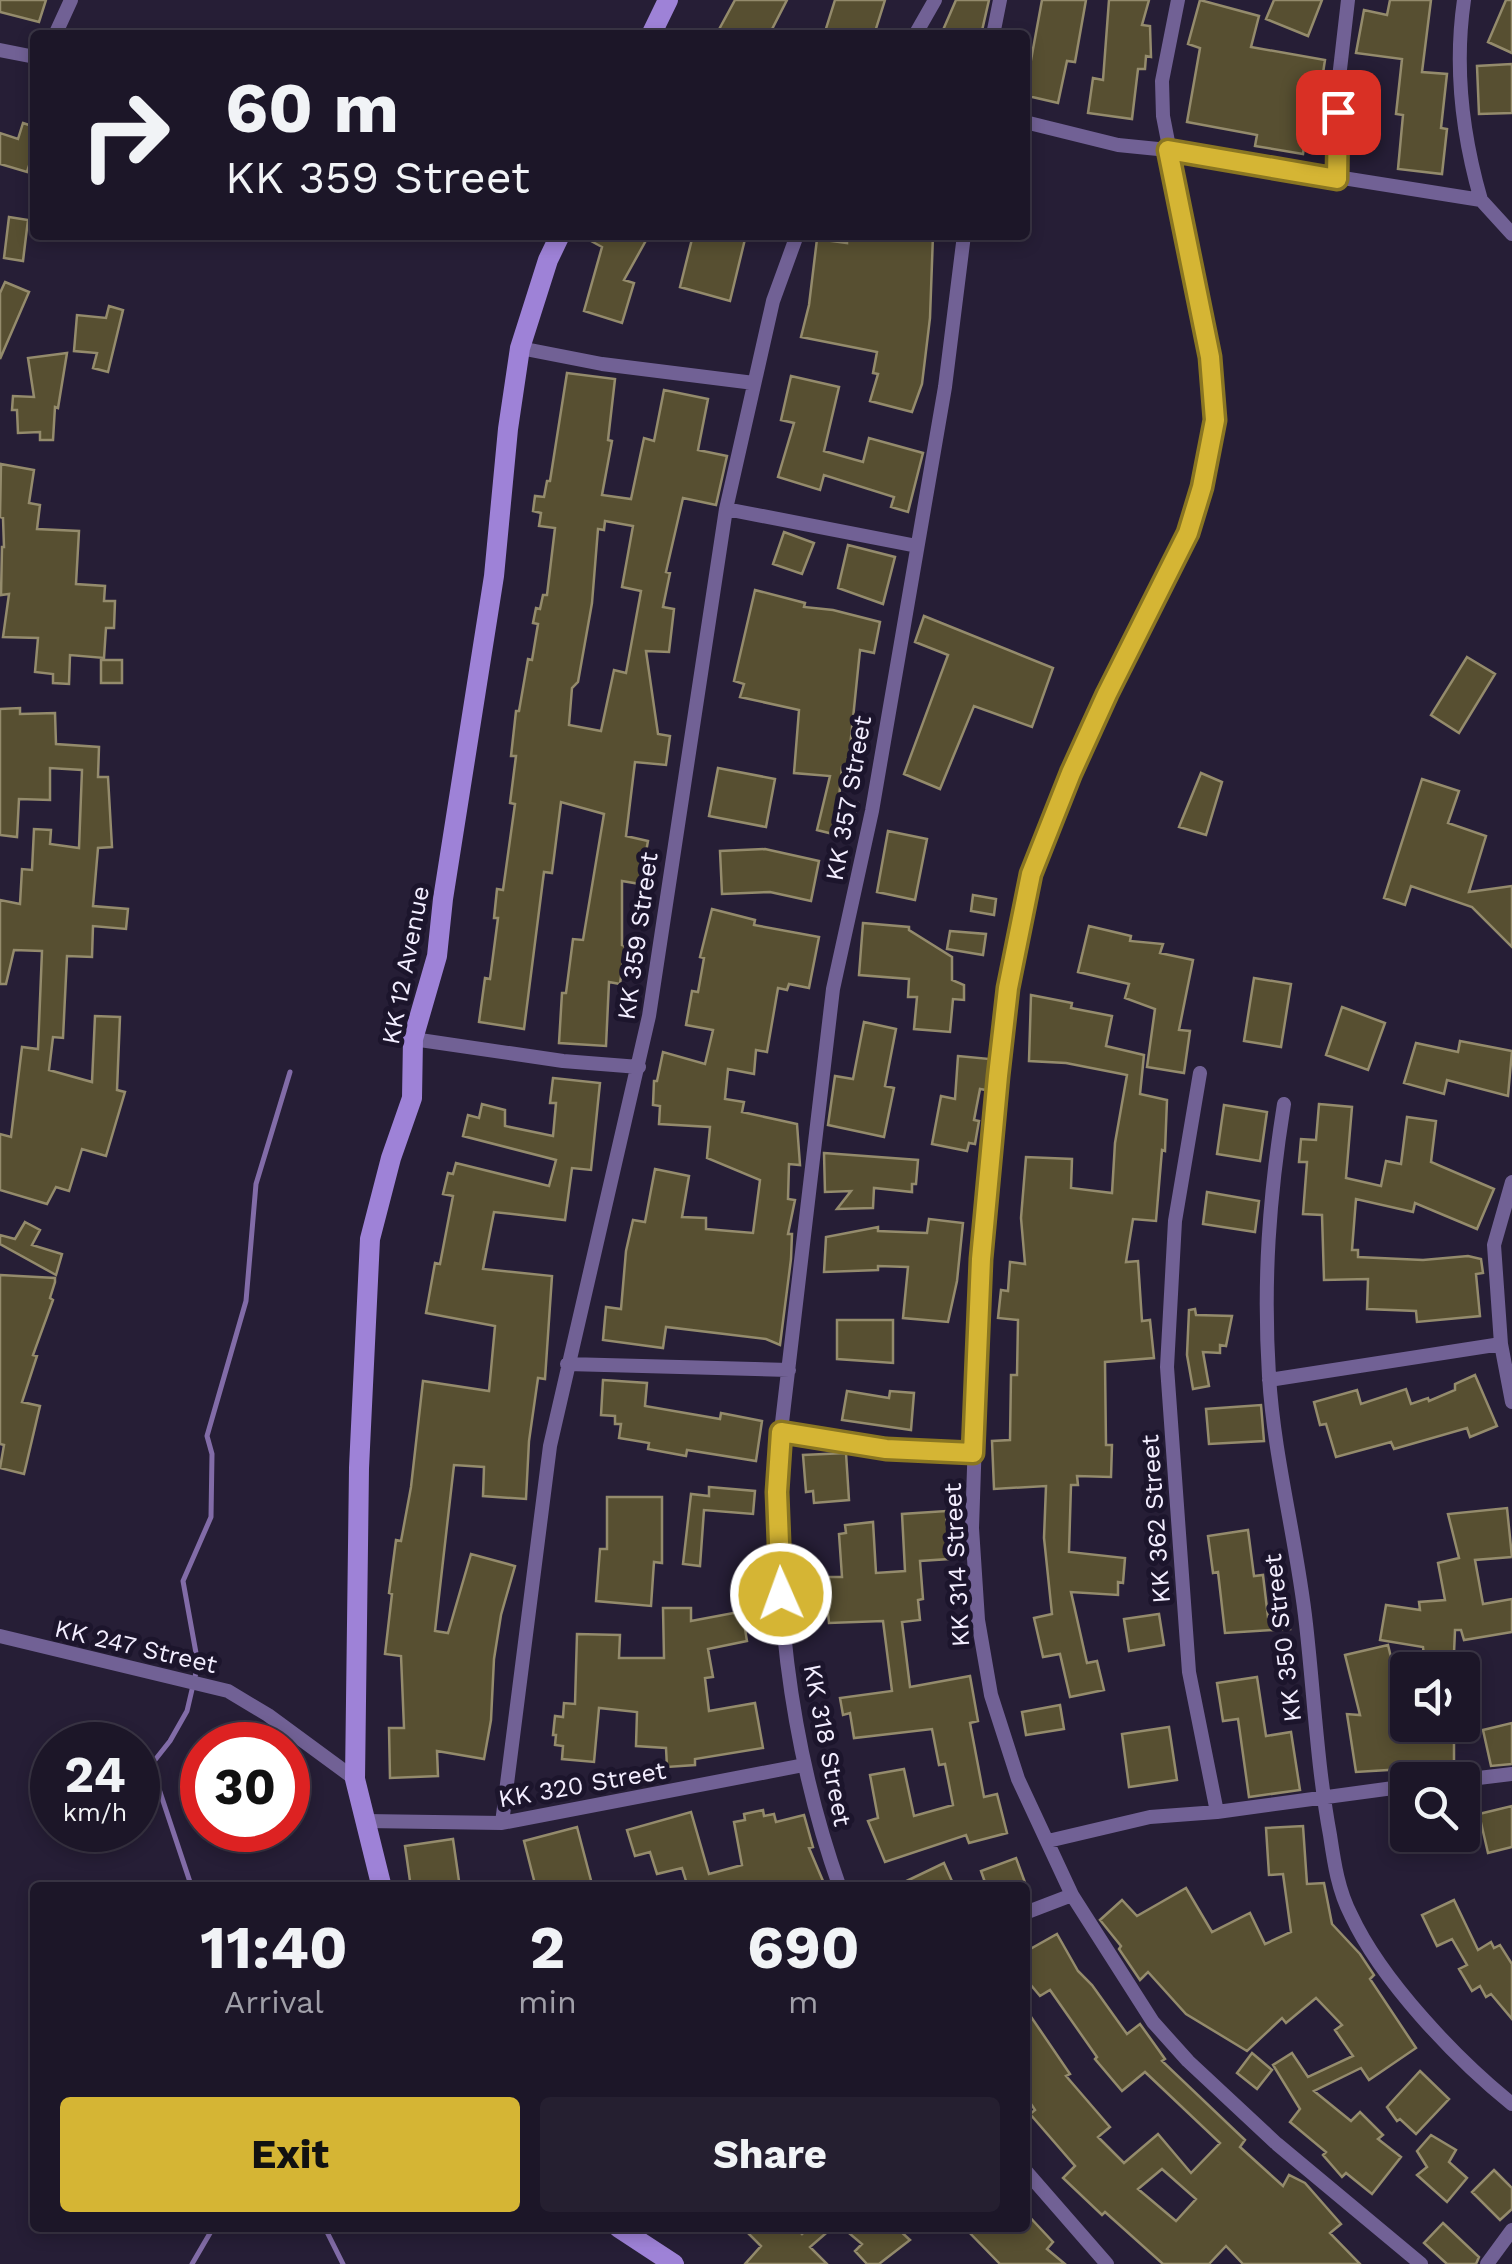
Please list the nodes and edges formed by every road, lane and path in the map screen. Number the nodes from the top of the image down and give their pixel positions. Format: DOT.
graph roads {
  1 [pos="71,0"];
  2 [pos="668,0"];
  3 [pos="935,0"];
  4 [pos="1000,0"];
  5 [pos="1178,0"];
  6 [pos="1348,0"];
  7 [pos="1464,0"];
  8 [pos="57,30"];
  9 [pos="653,30"];
  10 [pos="918,30"];
  11 [pos="994,30"];
  12 [pos="0,50"];
  13 [pos="30,56"];
  14 [pos="1030,123"];
  15 [pos="1168,150"];
  16 [pos="1337,179"];
  17 [pos="1481,200"];
  18 [pos="1512,234"];
  19 [pos="558,240"];
  20 [pos="795,240"];
  21 [pos="963,240"];
  22 [pos="520,348"];
  23 [pos="754,383"];
  24 [pos="726,509"];
  25 [pos="917,546"];
  26 [pos="413,1039"];
  27 [pos="640,1067"];
  28 [pos="1200,1073"];
  29 [pos="1284,1104"];
  30 [pos="1512,1182"];
  31 [pos="1501,1344"];
  32 [pos="567,1364"];
  33 [pos="788,1370"];
  34 [pos="1269,1380"];
  35 [pos="1512,1402"];
  36 [pos="781,1432"];
  37 [pos="973,1453"];
  38 [pos="0,1636"];
  39 [pos="804,1765"];
  40 [pos="1512,1774"];
  41 [pos="1480,1778"];
  42 [pos="356,1779"];
  43 [pos="1390,1788"];
  44 [pos="1323,1796"];
  45 [pos="1217,1812"];
  46 [pos="366,1821"];
  47 [pos="502,1822"];
  48 [pos="1048,1841"];
  49 [pos="381,1882"];
  50 [pos="838,1882"];
  51 [pos="1072,1895"];
  52 [pos="1030,1911"];
  53 [pos="1512,2104"];
  54 [pos="1030,2176"];
  55 [pos="1512,2230"];
  56 [pos="625,2232"];
  57 [pos="674,2264"];
  58 [pos="1107,2264"];
  59 [pos="1421,2264"];
  60 [pos="1487,2264"];
  1 -- 8 [label="street"];
  2 -- 9 [label="main road"];
  3 -- 10 [label="street"];
  4 -- 11 [label="street"];
  5 -- 15 [label="street, KK 314 Street"];
  6 -- 16 [label="street"];
  7 -- 17 [label="street"];
  12 -- 13 [label="street"];
  14 -- 15 [label="street"];
  15 -- 16 [label="street"];
  15 -- 37 [label="street, KK 314 Street"];
  16 -- 17 [label="street"];
  17 -- 18 [label="street"];
  19 -- 22 [label="main road, KK 12 Avenue"];
  20 -- 23 [label="street, KK 359 Street"];
  21 -- 25 [label="street, KK 357 Street"];
  22 -- 23 [label="street"];
  22 -- 26 [label="main road, KK 12 Avenue"];
  23 -- 24 [label="street, KK 359 Street"];
  24 -- 25 [label="street"];
  24 -- 27 [label="street, KK 359 Street"];
  25 -- 33 [label="street, KK 357 Street"];
  26 -- 27 [label="street"];
  26 -- 42 [label="main road, KK 12 Avenue"];
  27 -- 32 [label="street, KK 359 Street"];
  28 -- 45 [label="street, KK 362 Street"];
  29 -- 34 [label="street, KK 350 Street"];
  30 -- 31 [label="street"];
  31 -- 34 [label="street"];
  31 -- 35 [label="street"];
  32 -- 33 [label="street"];
  32 -- 47 [label="street, KK 359 Street"];
  33 -- 36 [label="street, KK 318 Street"];
  34 -- 44 [label="street, KK 350 Street"];
  36 -- 37 [label="street"];
  36 -- 39 [label="street, KK 318 Street"];
  37 -- 48 [label="street, KK 314 Street"];
  38 -- 42 [label="street, KK 247 Street"];
  39 -- 47 [label="street, KK 320 Street"];
  39 -- 50 [label="street, KK 318 Street"];
  40 -- 41 [label="street"];
  42 -- 46 [label="main road, KK 12 Avenue"];
  43 -- 44 [label="street"];
  44 -- 45 [label="street"];
  44 -- 53 [label="street, KK 350 Street"];
  45 -- 48 [label="street"];
  46 -- 47 [label="street, KK 320 Street"];
  46 -- 49 [label="main road, KK 12 Avenue"];
  48 -- 51 [label="street, KK 314 Street"];
  51 -- 52 [label="street"];
  51 -- 59 [label="street, KK 314 Street"];
  54 -- 58 [label="street"];
  55 -- 60 [label="street"];
  56 -- 57 [label="main road"];
}
